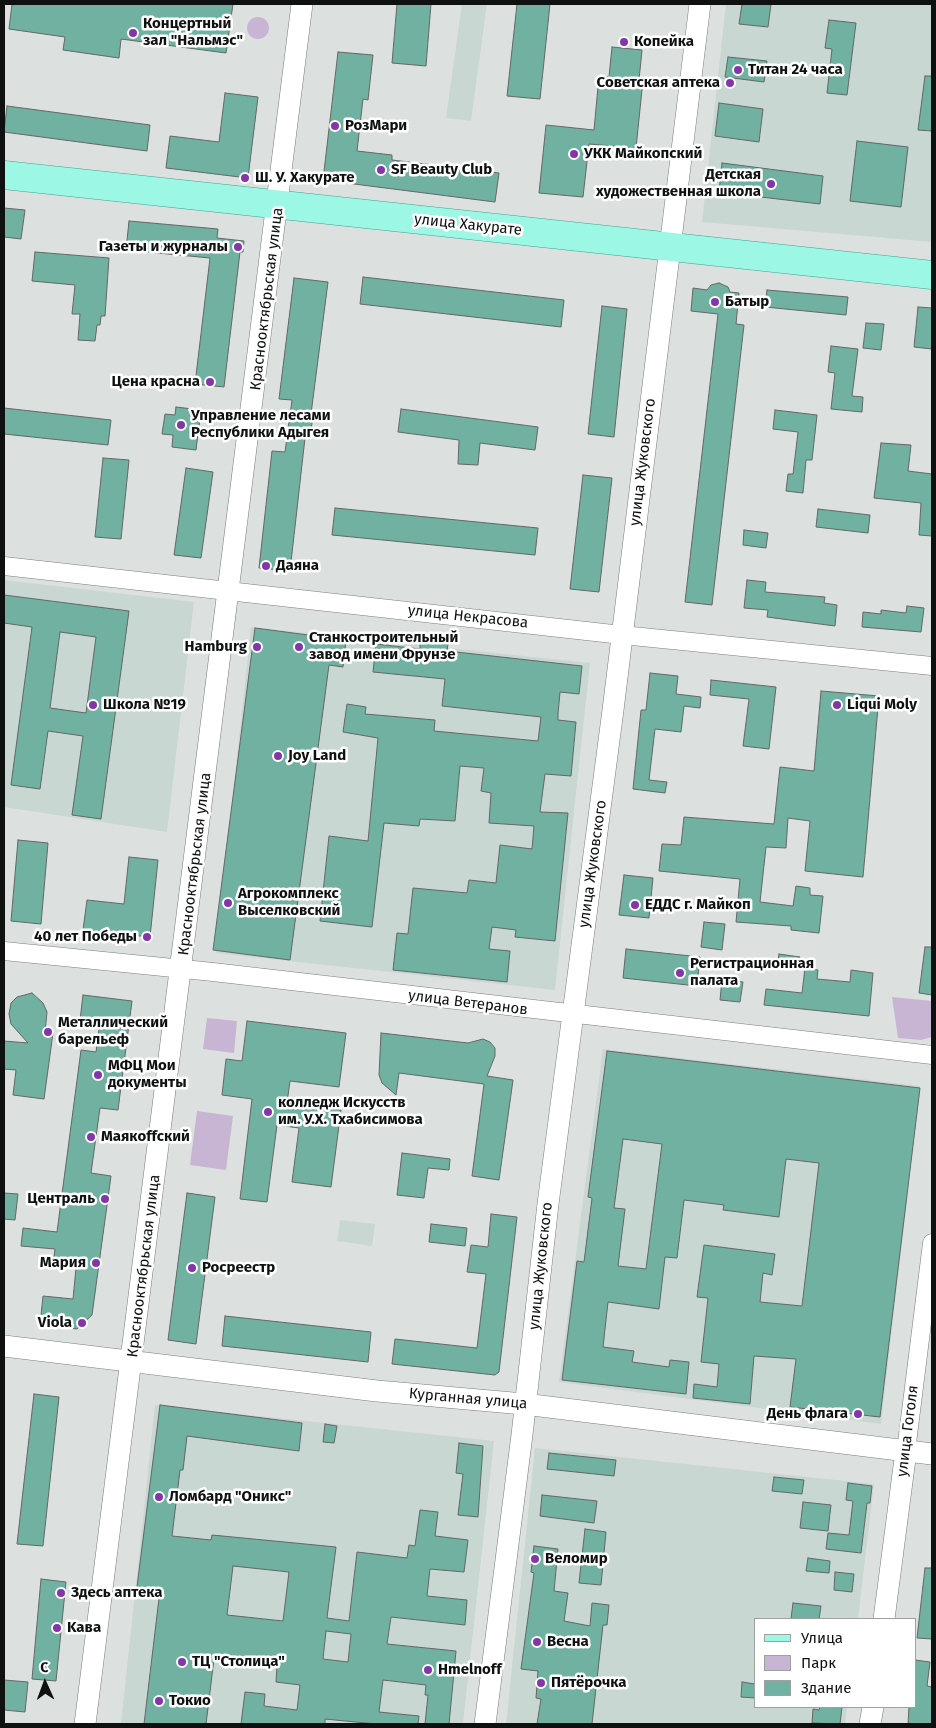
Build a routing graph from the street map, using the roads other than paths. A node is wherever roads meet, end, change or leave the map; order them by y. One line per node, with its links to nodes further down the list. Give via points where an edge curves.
1 (302, 4): 4 (street, Краснооктябрьская улица)
2 (700, 4): 5 (street, улица Жуковского)
3 (4, 175): 4 (main road, улица Хакурате)
4 (278, 205): 5 (main road, улица Хакурате); 8 (street, Краснооктябрьская улица)
5 (670, 246): 6 (main road, улица Хакурате); 9 (street, улица Жуковского)
6 (932, 275)
7 (4, 566): 8 (street, улица Некрасова)
8 (230, 591): 9 (street, улица Некрасова); 12 (street, Краснооктябрьская улица)
9 (622, 635): 10 (street, улица Некрасова); 13 (street, улица Жуковского)
10 (932, 666)
11 (4, 951): 12 (street, улица Ветеранов)
12 (182, 969): 13 (street, улица Ветеранов); 17 (street, Краснооктябрьская улица)
13 (573, 1016): 14 (street, улица Ветеранов); 18 (street, улица Жуковского)
14 (932, 1055)
15 (932, 1243): 19 (street, улица Гоголя)
16 (4, 1346): 17 (street, Курганная улица)
17 (132, 1360): 18 (street, Курганная улица, via 377,1391); 23 (street, Краснооктябрьская улица)
18 (524, 1404): 19 (street, Курганная улица); 24 (street, улица Жуковского)
19 (906, 1451): 20 (street, Курганная улица); 21 (street, улица Гоголя)
20 (932, 1454)
21 (884, 1618)
22 (872, 1708): 25 (street)
23 (85, 1724)
24 (485, 1724)
25 (870, 1724)

